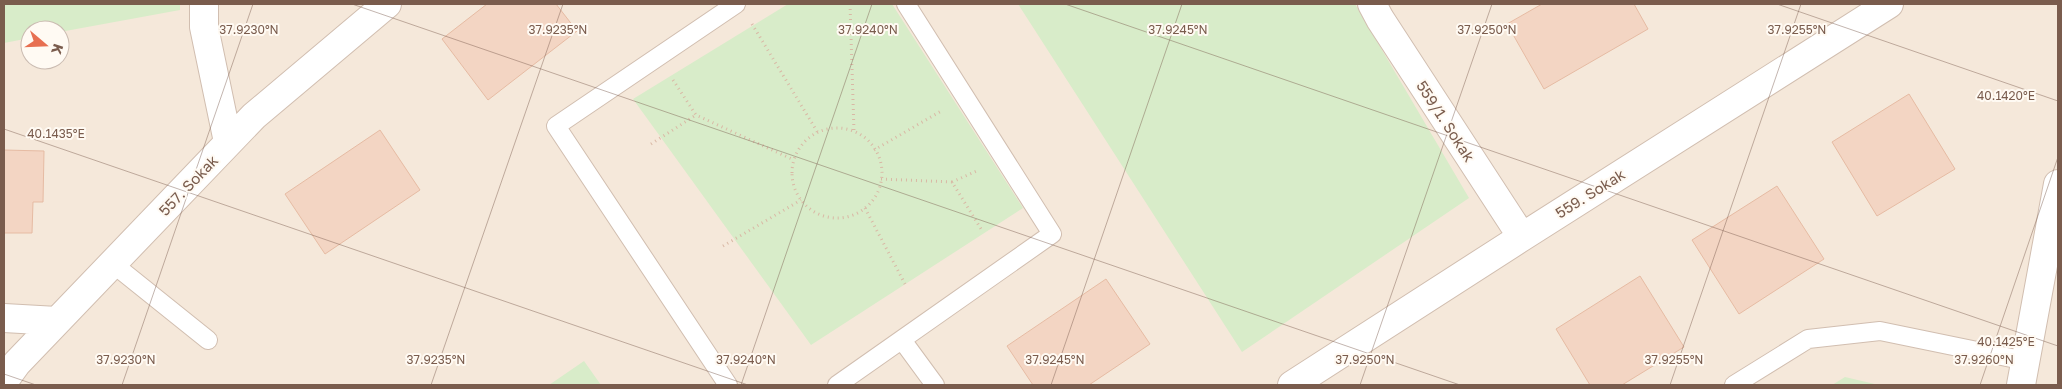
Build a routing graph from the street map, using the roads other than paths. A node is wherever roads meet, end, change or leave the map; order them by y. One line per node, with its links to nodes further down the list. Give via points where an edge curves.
1 (204, 4): 7 (street, via 204,27)
2 (387, 4): 7 (street, 557. Sokak, via 254,116)
3 (736, 4): 17 (lane, via 556,126)
4 (906, 4): 14 (lane, via 1052,234)
5 (1372, 4): 9 (street, 559/1. Sokak)
6 (1889, 4): 9 (street, 559. Sokak)
7 (228, 142): 10 (street, 557. Sokak)
8 (2058, 184): 15 (street)
9 (1522, 237): 20 (street, 559. Sokak)
10 (112, 263): 12 (street, 557. Sokak); 13 (lane)
11 (4, 318): 12 (street)
12 (56, 321): 16 (street, 557. Sokak)
13 (208, 340)
14 (902, 340): 18 (lane); 19 (lane)
15 (2024, 373): 21 (lane, via 1880,331 1808,339)
16 (4, 381)
17 (728, 385)
18 (837, 385)
19 (935, 385)
20 (1292, 385)
21 (1734, 385)

